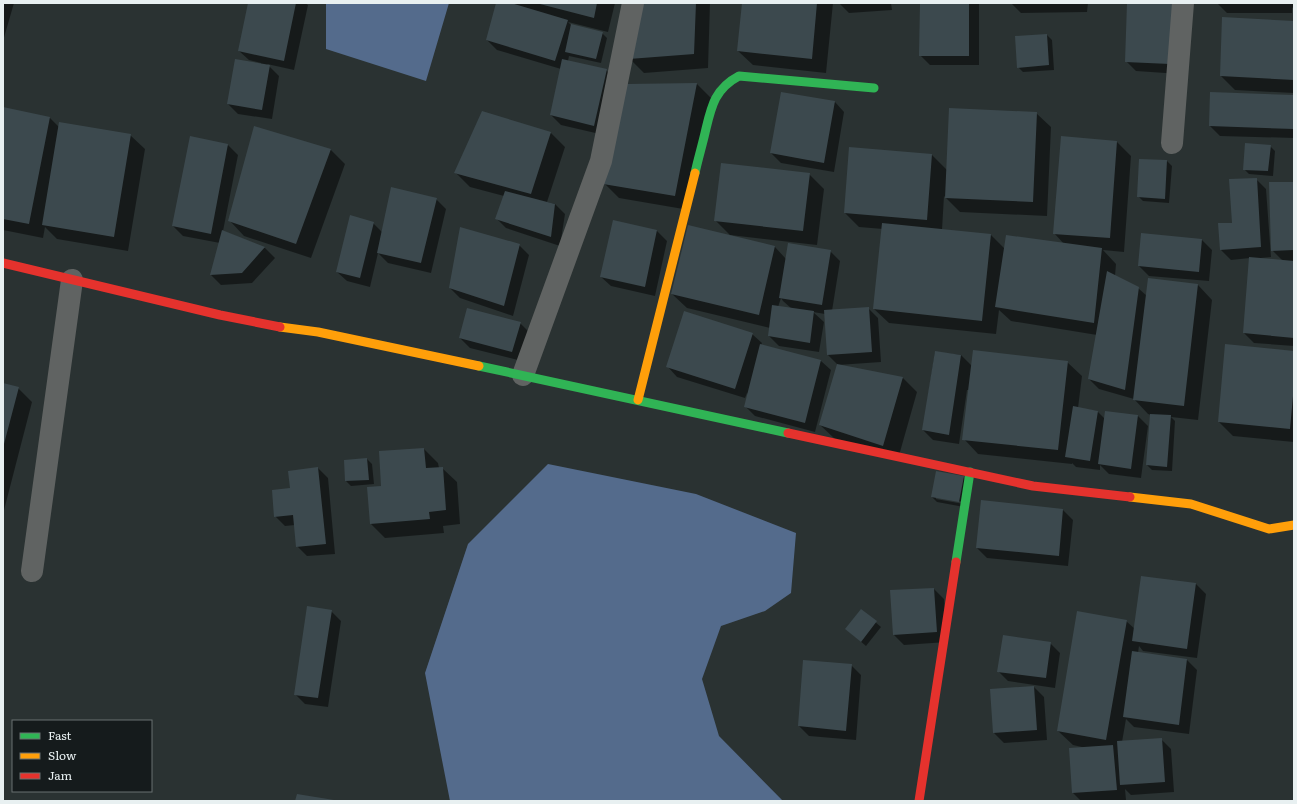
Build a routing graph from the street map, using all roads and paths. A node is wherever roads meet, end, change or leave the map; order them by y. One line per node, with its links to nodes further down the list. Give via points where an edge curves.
1 (633, 3): 7 (street, via 601,161)
2 (1183, 3): 4 (street)
3 (874, 88): 8 (street, via 739,76 727,82 720,91 712,105)
4 (1172, 143)
5 (3, 263): 6 (street)
6 (72, 280): 7 (street, via 262,324 318,332); 11 (street)
7 (523, 375): 8 (street)
8 (638, 400): 9 (street)
9 (970, 472): 10 (street, via 1033,486 1191,504 1269,529); 12 (street)
10 (1294, 525)
11 (32, 571)
12 (919, 801)

